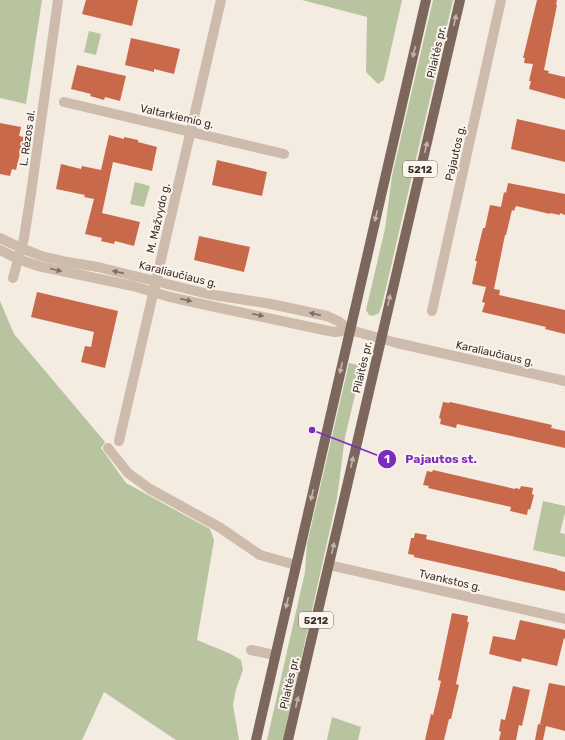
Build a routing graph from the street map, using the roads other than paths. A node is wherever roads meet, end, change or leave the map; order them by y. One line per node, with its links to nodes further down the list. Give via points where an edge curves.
1 (58, 0): 10 (street, L. Rėzos al.)
2 (220, 0): 7 (street, M. Mažvydo g.)
3 (426, 0): 16 (main road, Pilaitės pr. / 5212, one-way to 16)
4 (460, 0): 17 (main road, Pilaitės pr. / 5212, one-way to 4)
5 (501, 0): 15 (street, Pajautos g.)
6 (64, 102): 7 (street, Valtarkiemio g.)
7 (190, 131): 8 (street, Valtarkiemio g.); 14 (street, M. Mažvydo g.)
8 (284, 154)
9 (0, 238): 10 (street, Karaliaučiaus g.)
10 (21, 248): 12 (street, L. Rėzos al.); 14 (street, Karaliaučiaus g., one-way to 10, via 113,270 54,259)
11 (0, 250): 12 (street, Karaliaučiaus g.)
12 (18, 258): 13 (street, L. Rėzos al.); 14 (street, Karaliaučiaus g., one-way to 14, via 38,266)
13 (13, 278)
14 (154, 287): 16 (street, Karaliaučiaus g., one-way to 16, via 324,330); 16 (street, Karaliaučiaus g., one-way to 14, via 327,316 271,304); 19 (street, M. Mažvydo g.)
15 (432, 311)
16 (350, 330): 17 (street, Karaliaučiaus g.); 21 (main road, Pilaitės pr. / 5212, one-way to 21)
17 (381, 338): 18 (street, Karaliaučiaus g.); 22 (main road, Pilaitės pr. / 5212, one-way to 17)
18 (565, 381)
19 (119, 441)
20 (108, 448): 21 (street, via 128,473 150,489 220,527 260,555)
21 (296, 565): 25 (main road, Pilaitės pr. / 5212, one-way to 25)
22 (329, 565): 23 (street, Tvankstos g.); 27 (main road, Pilaitės pr. / 5212, one-way to 22)
23 (565, 619)
24 (251, 650): 25 (street)
25 (275, 655): 26 (main road, Pilaitės pr. / 5212)
26 (256, 739)
27 (288, 740)

